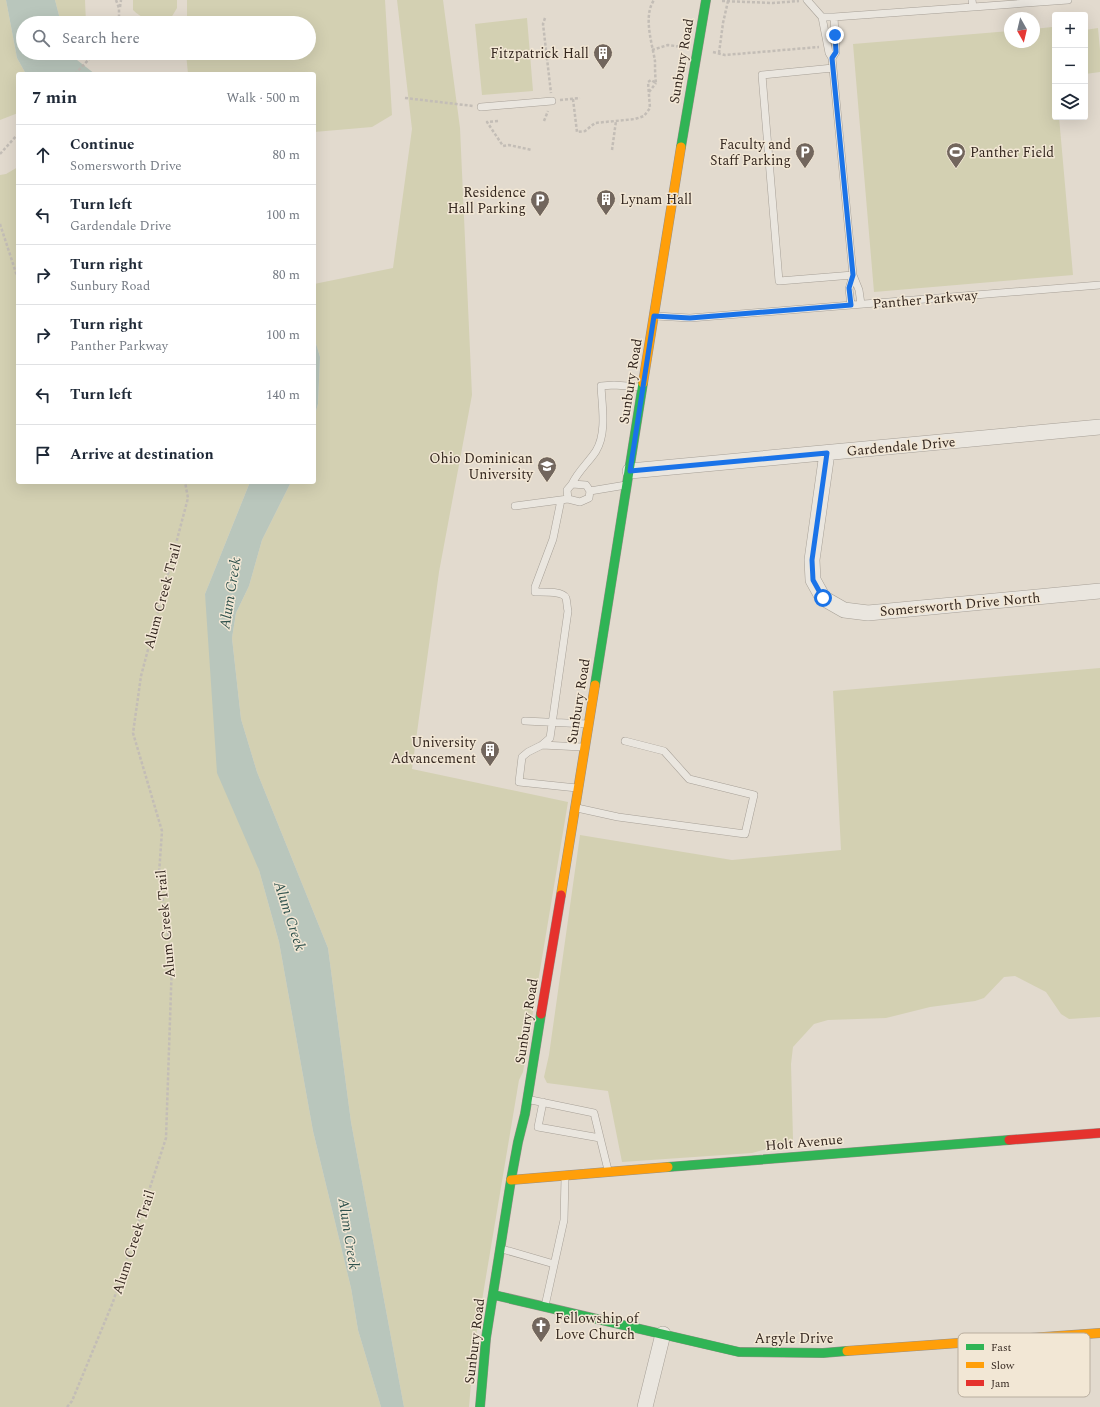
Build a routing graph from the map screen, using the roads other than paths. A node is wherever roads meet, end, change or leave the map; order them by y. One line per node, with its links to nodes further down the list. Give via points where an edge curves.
1 (706, 0): 15 (main road, Sunbury Road)
2 (805, 0): 5 (lane)
3 (1068, 0): 4 (lane)
4 (972, 4): 6 (lane)
5 (822, 17): 6 (lane); 7 (lane)
6 (834, 17): 7 (lane, via 836,52)
7 (832, 58): 8 (lane)
8 (833, 68): 11 (lane); 11 (lane, via 762,74 779,281)
9 (552, 101): 10 (lane)
10 (482, 107)
11 (853, 275): 13 (lane); 14 (lane, via 849,288)
12 (1100, 284): 13 (lane, Panther Parkway)
13 (861, 304): 14 (lane, Panther Parkway)
14 (851, 305): 15 (lane, Panther Parkway, via 690,318)
15 (654, 316): 16 (main road, Sunbury Road)
16 (644, 387): 19 (main road, Sunbury Road); 20 (lane, via 614,384 601,386 600,443)
17 (1100, 427): 18 (street, Gardendale Drive)
18 (827, 453): 19 (street, Gardendale Drive); 24 (street, Somersworth Drive North, via 812,560 813,580 823,598 844,610 868,612)
19 (629, 478): 21 (lane); 27 (main road, Sunbury Road)
20 (572, 484): 21 (lane, via 586,485); 22 (lane)
21 (590, 491): 22 (lane, via 589,498 580,502)
22 (564, 499): 23 (lane); 26 (lane, via 553,539 535,587 535,592 564,595 568,611)
23 (515, 506)
24 (1100, 591)
25 (525, 721): 26 (lane)
26 (552, 721): 27 (lane); 29 (lane, via 550,738)
27 (589, 724): 30 (main road, Sunbury Road)
28 (625, 741): 32 (lane, via 664,752 689,779 754,795 745,834 618,817)
29 (542, 745): 30 (lane); 31 (lane, via 522,757 519,782)
30 (585, 747): 31 (main road, Sunbury Road)
31 (578, 789): 32 (main road, Sunbury Road)
32 (575, 808): 33 (main road, Sunbury Road)
33 (527, 1099): 34 (lane); 39 (main road, Sunbury Road)
34 (543, 1102): 36 (lane, via 594,1113); 36 (lane, via 538,1127)
35 (1100, 1133): 37 (main road, Holt Avenue)
36 (600, 1138): 37 (lane)
37 (609, 1172): 38 (main road, Holt Avenue)
38 (565, 1176): 39 (main road, Holt Avenue); 41 (lane, via 564,1220)
39 (511, 1180): 40 (main road, Sunbury Road)
40 (501, 1249): 41 (lane); 42 (main road, Sunbury Road)
41 (554, 1264): 43 (lane)
42 (494, 1295): 43 (main road, Argyle Drive); 48 (main road, Sunbury Road, via 486,1338)
43 (545, 1306): 45 (main road, Argyle Drive)
44 (1100, 1333): 46 (main road, Argyle Drive)
45 (663, 1334): 47 (main road, Argyle Drive, via 739,1352 823,1353); 49 (street)
46 (1090, 1334)
47 (958, 1343)
48 (480, 1407)
49 (645, 1407)

